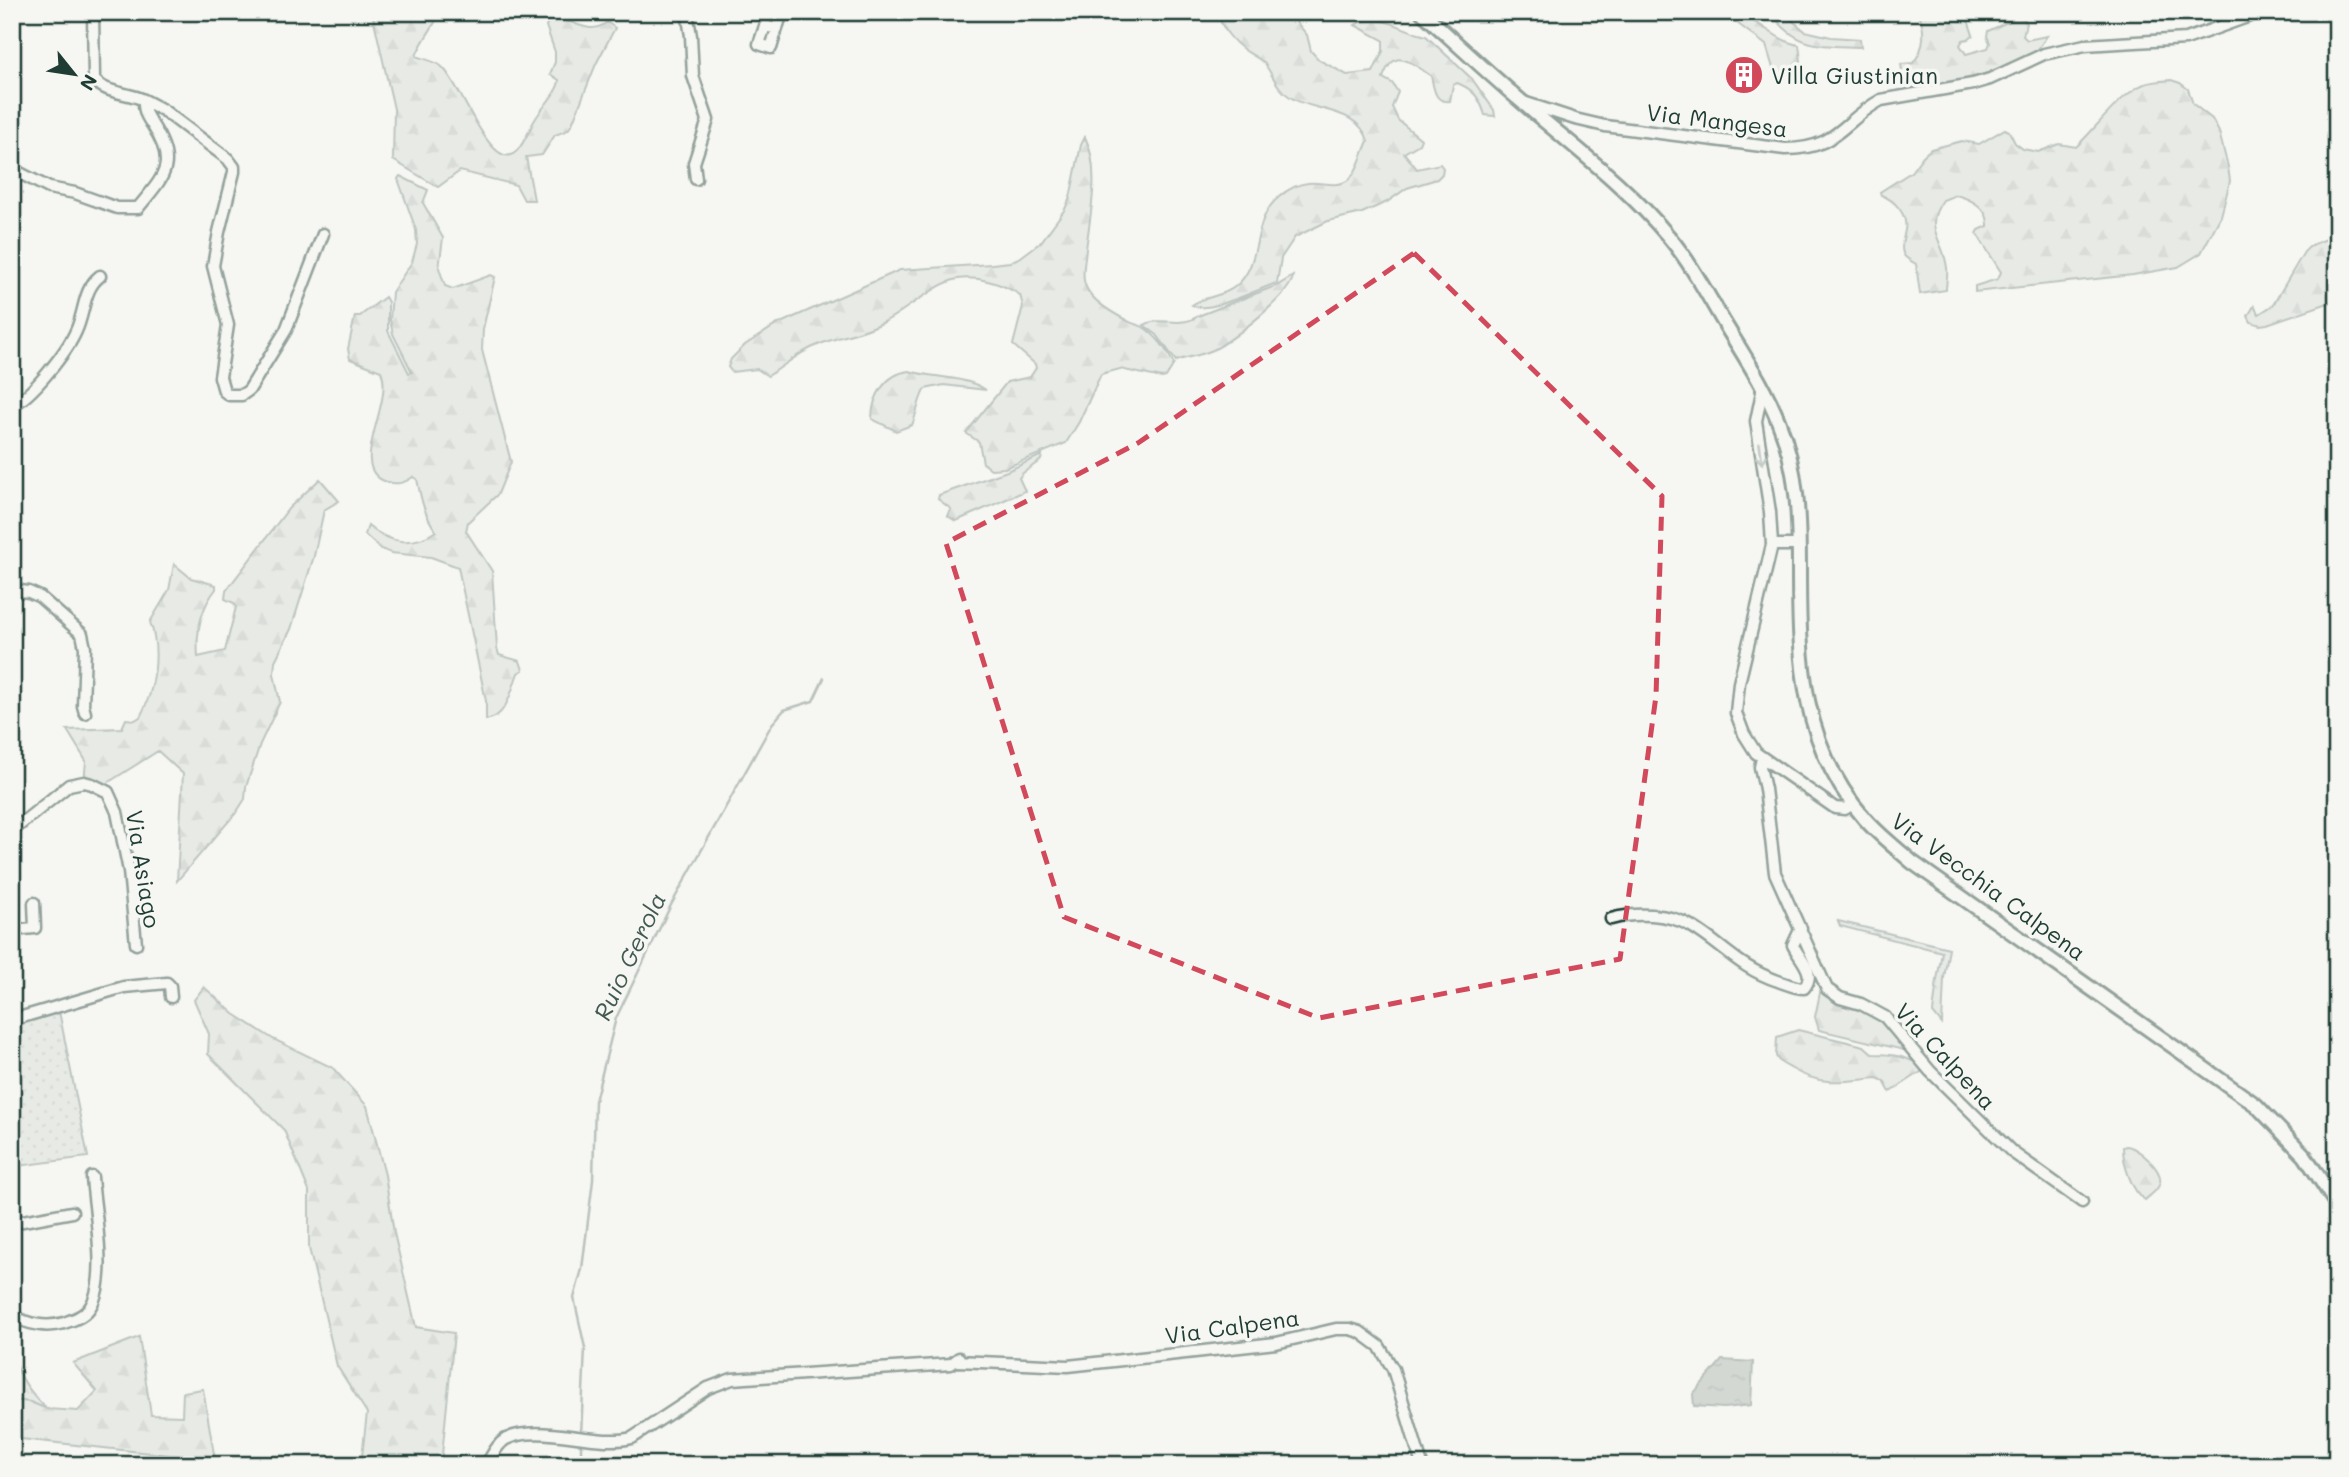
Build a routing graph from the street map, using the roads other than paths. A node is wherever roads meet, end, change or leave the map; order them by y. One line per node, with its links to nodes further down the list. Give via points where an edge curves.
1 (93, 12): 7 (street, via 94,79 105,89)
2 (687, 12): 10 (street, via 693,76 708,120 694,163)
3 (782, 12): 6 (street)
4 (1422, 12): 8 (main road, Via Vecchia Calpena)
5 (2261, 12): 8 (street, Via Mangesa, via 2186,39 2085,45 2044,54 1973,84 1881,100 1829,140 1806,149 1605,126)
6 (777, 29)
7 (144, 100): 9 (street, via 146,115 163,141 167,160 164,175 138,208 117,208 49,188); 11 (street, via 234,167 214,266 229,325 220,377 229,395 249,390 277,347)
8 (1522, 102): 13 (main road, Via Vecchia Calpena, via 1601,167 1669,237)
9 (12, 169)
10 (696, 179)
11 (323, 234)
12 (100, 276): 14 (street, via 86,296 76,332 61,355 23,399)
13 (1762, 387): 15 (street, Via Calpena, one-way to 15, via 1756,421); 16 (main road, Via Vecchia Calpena, via 1790,457)
14 (12, 405)
15 (1772, 545): 16 (street); 19 (street, Via Calpena, via 1735,703 1744,734)
16 (1799, 545): 20 (main road, Via Vecchia Calpena, via 1799,643 1806,695 1826,755)
17 (12, 590): 18 (street, via 40,597 82,634)
18 (85, 713)
19 (1762, 758): 20 (street, Via Calpena, via 1835,808); 25 (street, Via Calpena, via 1775,873)
20 (1853, 804): 31 (main road, Via Vecchia Calpena, via 1912,862 2256,1105 2305,1156)
21 (12, 831): 26 (street, Via Asiago, via 69,785 92,783 108,792 117,811)
22 (34, 902): 24 (street, via 35,928)
23 (1611, 919): 25 (street, Via Calpena, via 1640,915 1689,924 1760,974 1804,988 1810,975 1793,945)
24 (12, 930)
25 (1797, 930): 30 (street, Via Calpena, via 1830,992 1885,1017 1930,1071 2012,1152)
26 (136, 944)
27 (171, 997): 28 (street, via 167,983 124,987)
28 (12, 1020)
29 (92, 1177): 34 (street, via 100,1252 93,1301 81,1316 59,1324 40,1325)
30 (2082, 1202)
31 (2337, 1205)
32 (72, 1212): 33 (street)
33 (12, 1223)
34 (12, 1315)
35 (486, 1465): 36 (street, Via Calpena, via 508,1438 632,1438 708,1388 733,1379 951,1364 959,1358 1068,1366 1276,1343 1350,1329 1369,1337 1387,1357)
36 (1422, 1465)

